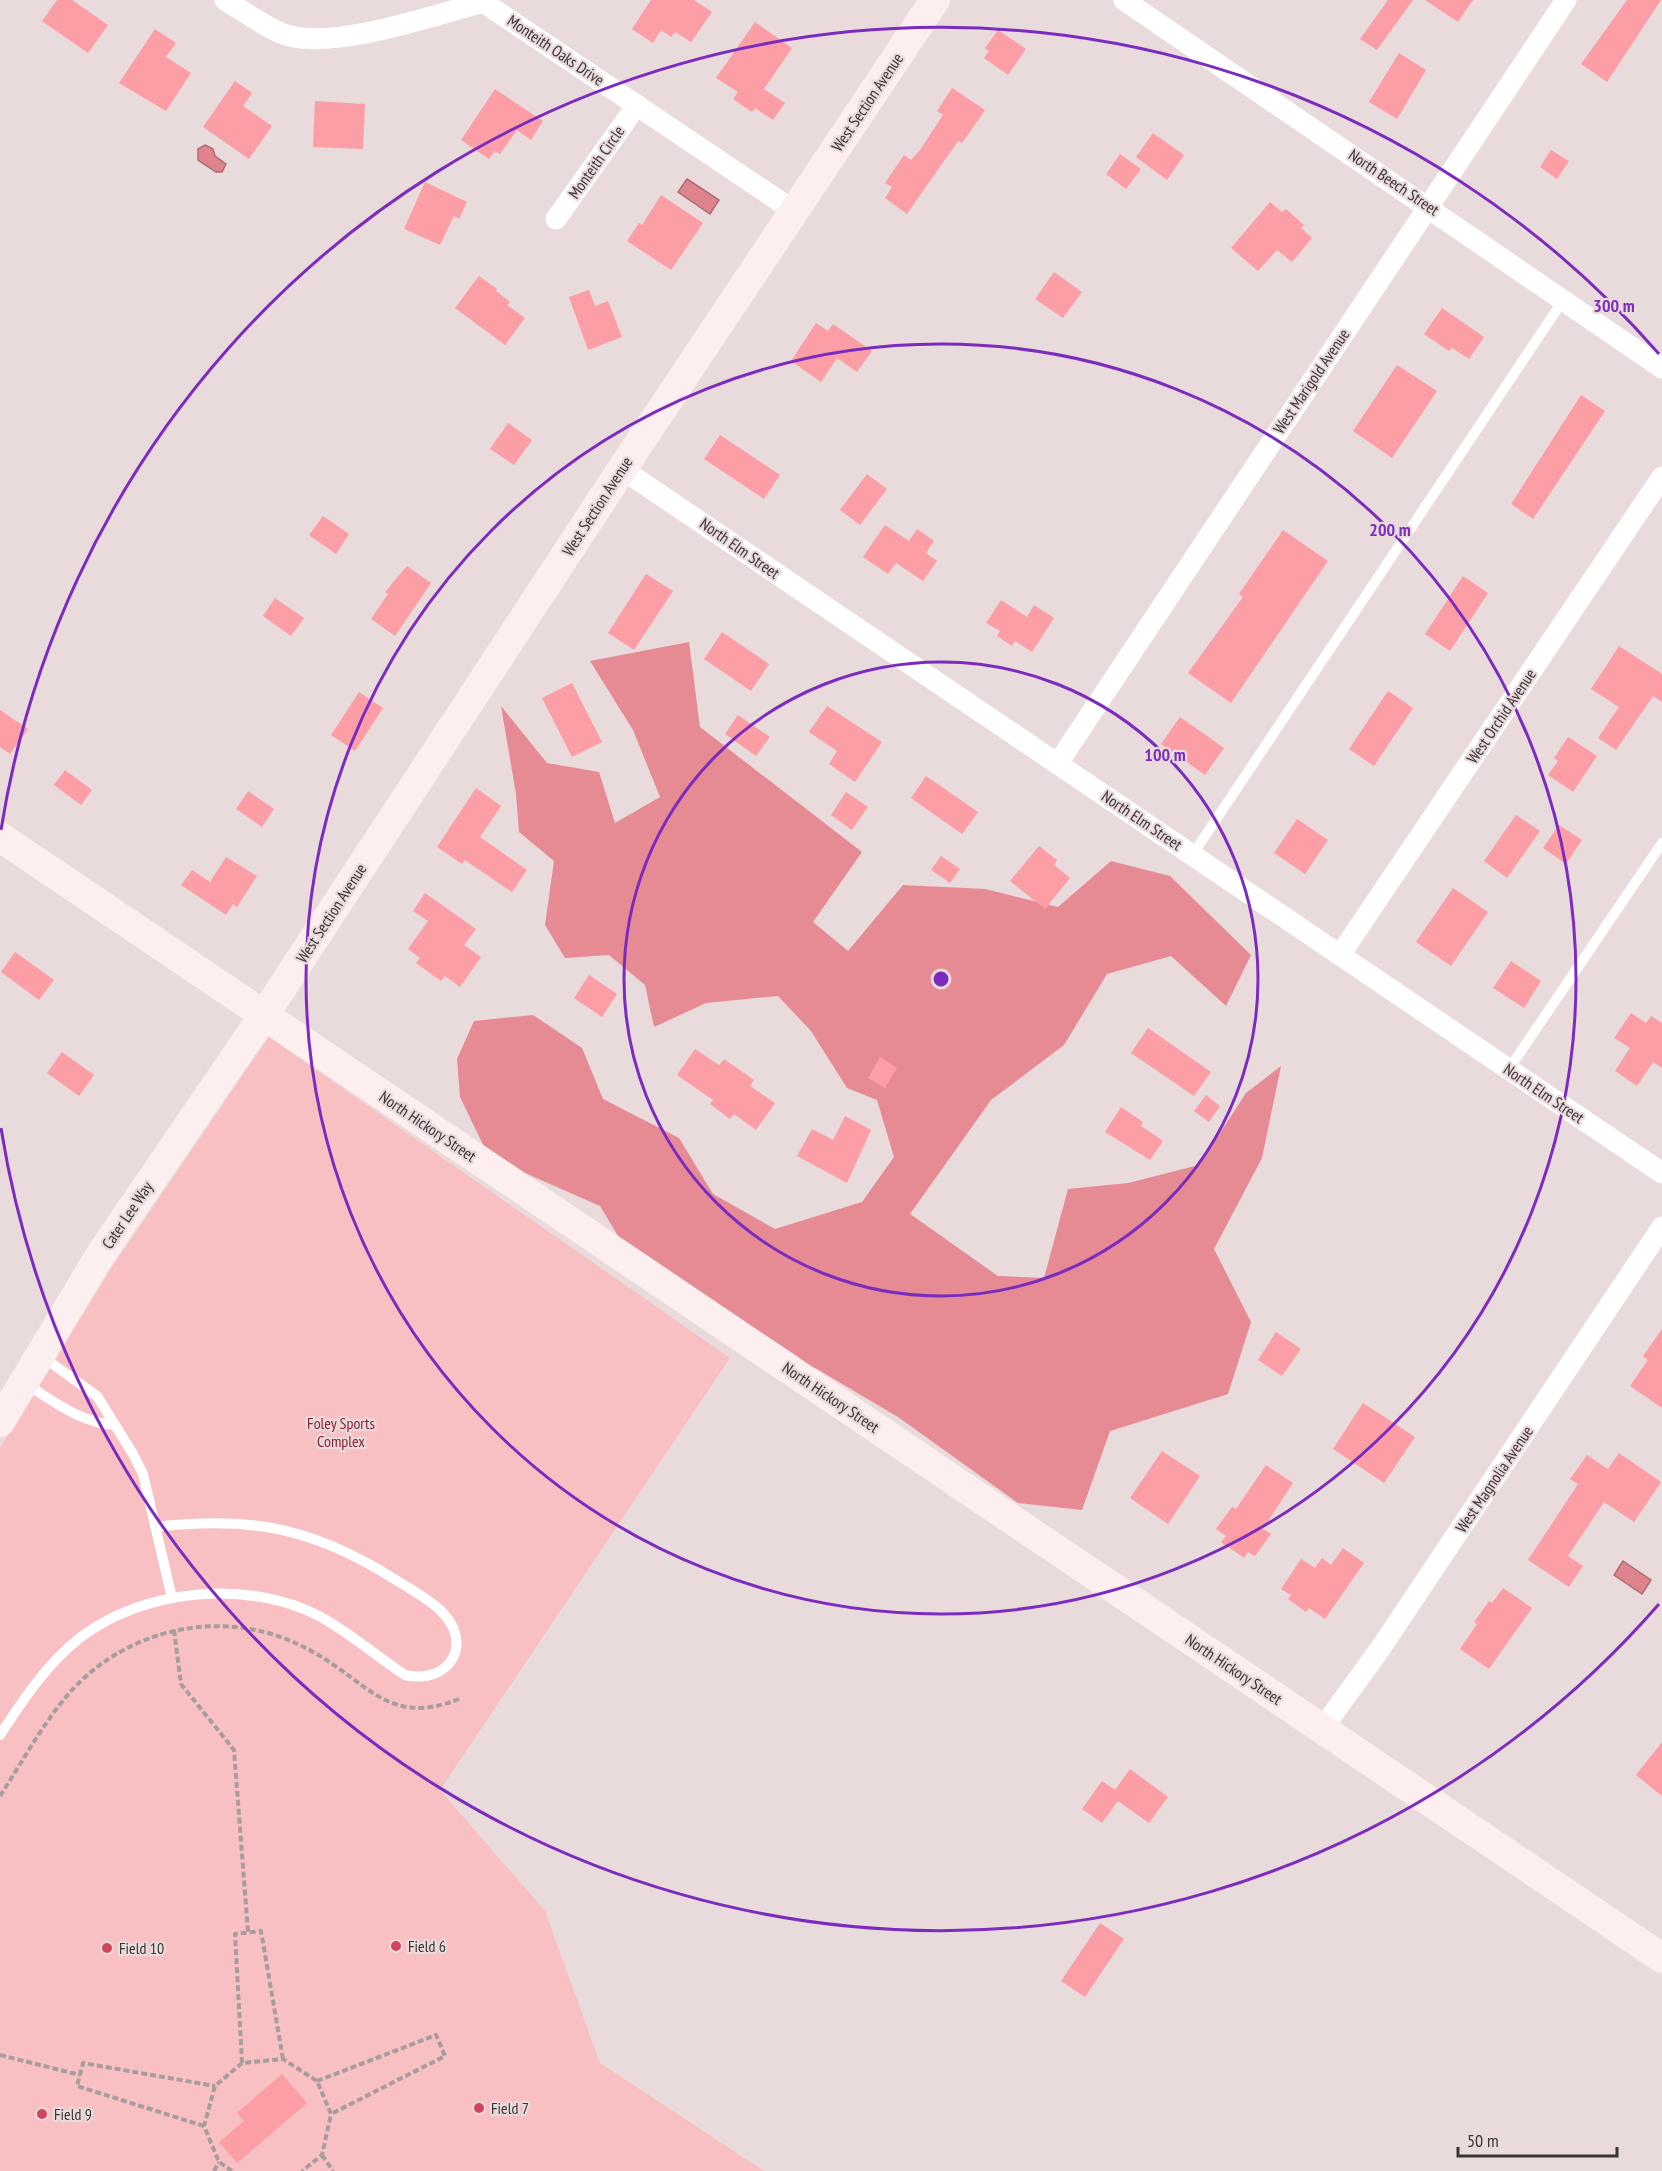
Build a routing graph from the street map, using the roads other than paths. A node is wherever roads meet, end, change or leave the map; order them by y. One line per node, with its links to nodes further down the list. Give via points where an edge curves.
1 (225, 0): 4 (street, Monteith Oaks Drive, via 282,34 308,39 403,24)
2 (935, 0): 8 (street, West Section Avenue)
3 (1566, 0): 7 (street, West Marigold Avenue)
4 (483, 1): 6 (street, Monteith Oaks Drive)
5 (1136, 3): 7 (street, North Beech Street)
6 (637, 105): 8 (street, Monteith Oaks Drive); 9 (street, Monteith Circle)
7 (1428, 206): 10 (street, North Beech Street); 14 (street, West Marigold Avenue)
8 (794, 211): 12 (street, West Section Avenue)
9 (556, 219)
10 (1564, 299): 11 (street, North Beech Street); 17 (lane)
11 (1662, 368)
12 (622, 469): 14 (street, North Elm Street); 19 (street, West Section Avenue)
13 (1662, 477): 18 (street, West Orchid Avenue)
14 (1058, 763): 17 (street, North Elm Street)
15 (0, 837): 19 (street, North Hickory Street)
16 (1662, 843): 20 (lane)
17 (1193, 854): 18 (street, North Elm Street)
18 (1340, 955): 20 (street, North Elm Street)
19 (264, 1015): 23 (street, Cater Lee Way, via 101,1254); 29 (street, North Hickory Street)
20 (1509, 1069): 21 (street, North Elm Street)
21 (1662, 1173)
22 (1662, 1227): 29 (street, West Magnolia Avenue, via 1380,1649)
23 (40, 1355): 24 (street, Cater Lee Way); 26 (lane, via 91,1391)
24 (24, 1382): 25 (street, Cater Lee Way); 26 (lane, via 82,1419)
25 (0, 1422)
26 (115, 1425): 27 (lane, via 143,1474)
27 (155, 1527): 28 (lane); 28 (lane, via 204,1521 242,1523 308,1536 341,1549 440,1610 454,1628 457,1647 450,1665 421,1678 405,1675 318,1616 291,1605 262,1597)
28 (172, 1598): 30 (lane, via 110,1619 81,1637 53,1661)
29 (1322, 1729): 31 (street, North Hickory Street)
30 (0, 1735)
31 (1662, 1958)

